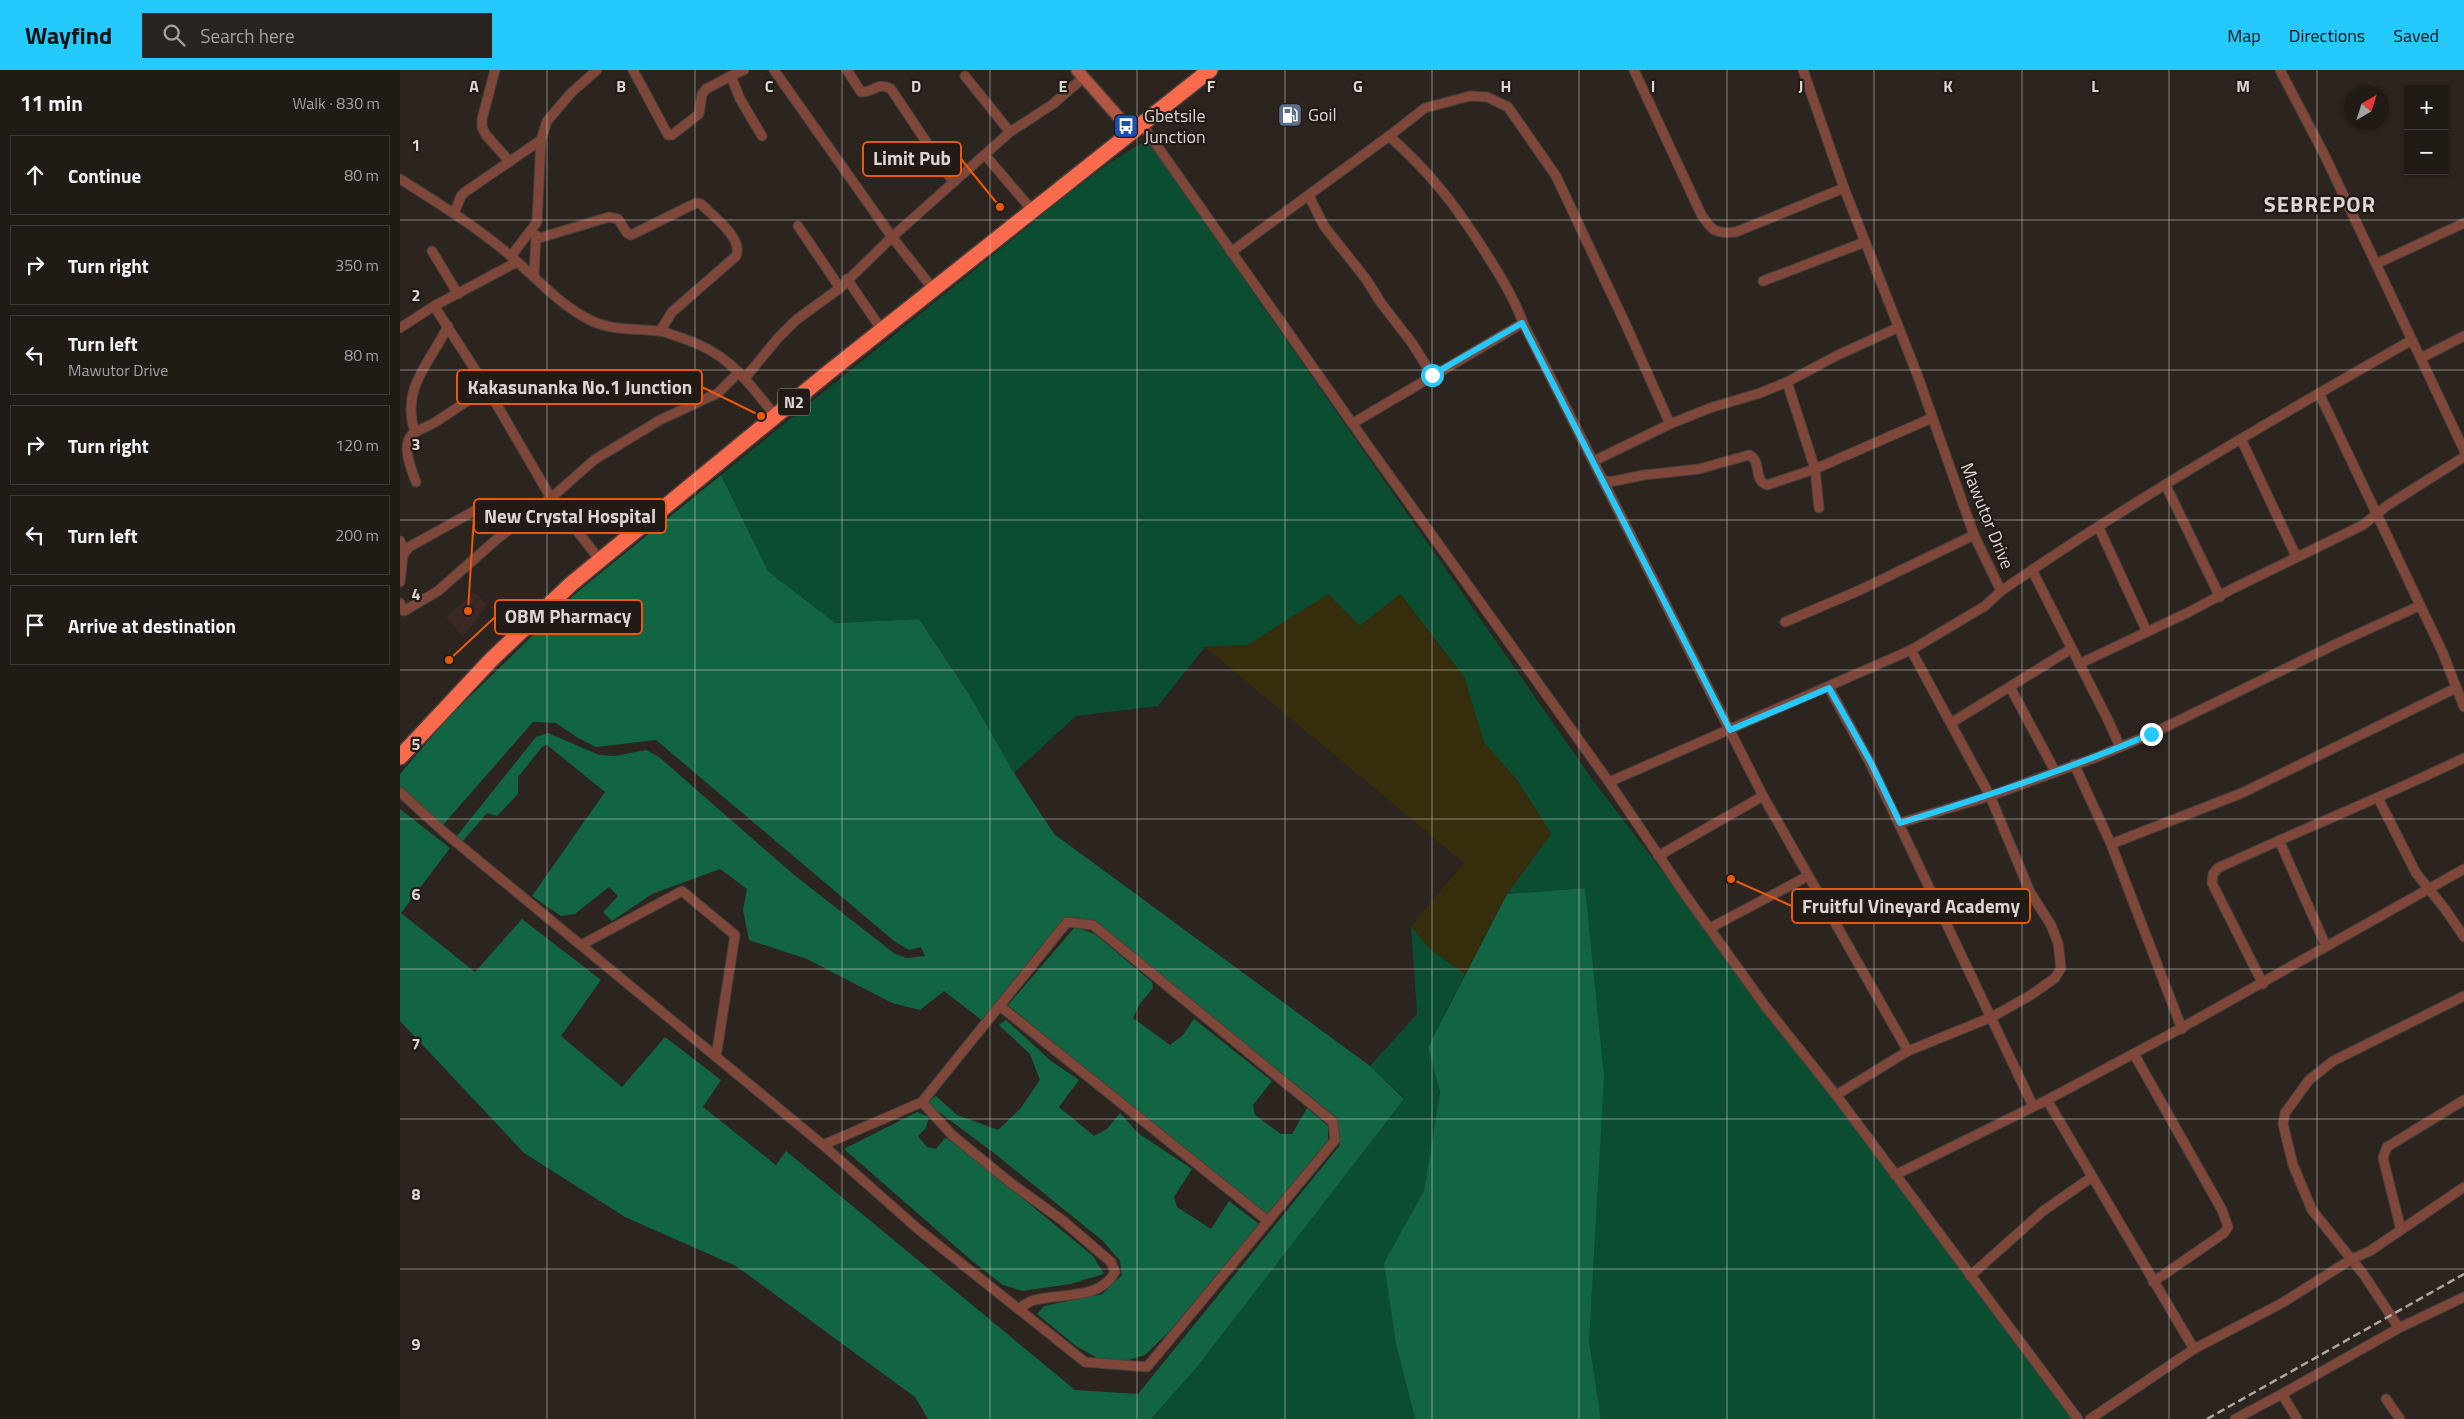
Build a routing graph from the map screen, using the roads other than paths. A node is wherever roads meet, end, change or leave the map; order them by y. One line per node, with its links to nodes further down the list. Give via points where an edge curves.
1 (495, 70): 20 (street, via 482,127)
2 (598, 70): 18 (street, via 555,110 547,121)
3 (634, 70): 12 (street, via 668,135 699,114 702,94 706,89)
4 (744, 70): 12 (street)
5 (774, 70): 30 (street)
6 (847, 70): 22 (street, via 861,92 867,93 877,86 891,90)
7 (1210, 70): 14 (highway, N2)
8 (1634, 70): 23 (street, via 1701,214 1714,231 1736,232)
9 (1803, 70): 23 (street, Mawutor Drive)
10 (2280, 70): 36 (street)
11 (1081, 73): 14 (street); 15 (street, via 1053,104)
12 (732, 76): 16 (street, via 740,98)
13 (965, 76): 15 (street)
14 (1136, 127): 25 (highway, N2); 34 (street)
15 (1010, 132): 19 (street)
16 (762, 136)
17 (1389, 136): 24 (street); 44 (street, via 1421,165 1465,219 1502,280); 61 (street, via 1425,108 1470,96 1487,98 1508,107 1556,176)
18 (541, 140): 20 (street); 27 (street)
19 (985, 155): 22 (street); 25 (street)
20 (510, 162): 26 (street, via 465,192)
21 (400, 179): 26 (street)
22 (953, 182): 30 (street)
23 (1844, 188): 32 (street, Mawutor Drive)
24 (1309, 196): 34 (street); 54 (street, via 1324,226 1366,279)
25 (1032, 210): 41 (highway, N2)
26 (454, 213): 35 (street)
27 (537, 222): 31 (street); 35 (street)
28 (2464, 223): 36 (street)
29 (798, 226): 40 (street)
30 (892, 236): 38 (street); 41 (street)
31 (536, 239): 37 (street); 49 (street, via 609,217 618,219 631,235 696,203 702,204 737,241 739,250 672,312)
32 (1865, 242): 39 (street); 47 (street, Mawutor Drive)
33 (432, 250): 42 (street)
34 (1231, 252): 60 (street)
35 (514, 259): 37 (street); 42 (street)
36 (2376, 264): 51 (street)
37 (534, 277): 49 (street, via 567,307 601,325 615,329)
38 (847, 280): 40 (street); 48 (street)
39 (1763, 281)
40 (840, 288): 53 (street, via 796,320)
41 (934, 290): 48 (highway, N2)
42 (458, 294): 43 (street)
43 (434, 306): 45 (street); 46 (street)
44 (1522, 323): 54 (street); 66 (street)
45 (448, 326): 56 (street); 62 (street, via 411,389 409,417)
46 (400, 328)
47 (1897, 328): 55 (street); 59 (street, Mawutor Drive)
48 (882, 330): 58 (highway, N2)
49 (660, 331): 53 (street, via 703,344)
50 (2464, 336): 52 (street)
51 (2412, 340): 52 (street); 57 (street)
52 (2421, 358): 64 (street)
53 (742, 375): 58 (street); 71 (street, via 718,393 660,420 594,460)
54 (1432, 375): 60 (street)
55 (1787, 382): 61 (street); 67 (street)
56 (487, 388): 62 (street); 71 (street)
57 (2318, 393): 63 (street); 74 (street)
58 (776, 417): 80 (highway, N2)
59 (1932, 418): 67 (street); 76 (street, Mawutor Drive)
60 (1353, 423): 103 (street)
61 (1670, 424): 66 (street)
62 (415, 432): 69 (street, via 408,436 405,445)
63 (2241, 439): 70 (street); 79 (street)
64 (2464, 450)
65 (2464, 457): 74 (street)
66 (1594, 461): 68 (street)
67 (1815, 469): 68 (street, via 1767,485 1763,484 1756,461 1749,455 1699,469 1609,482); 72 (street)
68 (1604, 480): 97 (street)
69 (416, 482)
70 (2166, 486): 75 (street); 84 (street)
71 (551, 498): 80 (street); 86 (street, via 496,538 438,591)
72 (1819, 508)
73 (476, 510): 78 (street)
74 (2376, 514): 79 (street, via 2363,525); 85 (street)
75 (2099, 528): 81 (street, via 2073,541); 88 (street)
76 (1974, 535): 83 (street, Mawutor Drive); 87 (street)
77 (400, 541): 78 (street)
78 (405, 551): 82 (street)
79 (2296, 556): 84 (street)
80 (600, 560): 99 (highway, N2, via 492,660)
81 (2032, 570): 83 (street); 89 (street)
82 (400, 582)
83 (2001, 591): 90 (street, Mawutor Drive, via 1985,606)
84 (2220, 597): 88 (street)
85 (2420, 606): 94 (street); 98 (street)
86 (401, 610)
87 (1785, 622)
88 (2147, 632): 91 (street)
89 (2072, 649): 91 (street); 92 (street)
90 (1911, 650): 93 (street, Mawutor Drive); 96 (street)
91 (2079, 664): 98 (street)
92 (2010, 687): 96 (street); 102 (street)
93 (1829, 688): 97 (street, Mawutor Drive); 108 (street)
94 (2456, 688): 95 (street); 110 (street, via 2242,794)
95 (2464, 707)
96 (1951, 723): 106 (street)
97 (1730, 730): 103 (street, Mawutor Drive); 105 (street)
98 (2120, 747): 101 (street)
99 (400, 757)
100 (2464, 758): 107 (street)
101 (2074, 764): 102 (street); 110 (street)
102 (2055, 771): 106 (street)
103 (1609, 782): 111 (street)
104 (400, 792): 117 (street)
105 (1763, 796): 111 (street); 113 (street)
106 (1990, 796): 108 (street); 122 (street, via 2030,892 2051,925 2058,943 2061,968 2055,978)
107 (2378, 798): 109 (street); 114 (street, via 2416,874)
108 (1900, 823): 122 (street)
109 (2279, 840): 118 (street); 119 (street, via 2218,868 2213,874 2215,890)
110 (2111, 844): 123 (street)
111 (1658, 856): 115 (street)
112 (2464, 869): 114 (street)
113 (1808, 876): 115 (street); 124 (street)
114 (2428, 890): 116 (street); 118 (street)
115 (1710, 928): 127 (street, via 1765,1006)
116 (2464, 937)
117 (581, 945): 126 (street); 126 (street, via 682,891 735,935)
118 (2326, 946): 119 (street)
119 (2263, 984): 123 (street)
120 (2464, 996): 138 (street, via 2333,1061 2309,1080 2285,1113 2283,1124 2293,1165 2312,1210)
121 (1000, 1006): 130 (street); 136 (street); 136 (street, via 1067,922 1093,925 1333,1122 1335,1140)
122 (1992, 1017): 124 (street); 131 (street)
123 (2182, 1028): 125 (street)
124 (1908, 1051): 127 (street)
125 (2134, 1054): 128 (street); 140 (street, via 2222,1210 2228,1227)
126 (716, 1057): 132 (street)
127 (1836, 1095): 133 (street)
128 (2047, 1100): 131 (street); 134 (street)
129 (2464, 1100): 137 (street, via 2387,1147 2384,1153)
130 (922, 1102): 132 (street); 142 (street, via 952,1135 1111,1262 1115,1272 1100,1289 1034,1300)
131 (2033, 1106): 133 (street)
132 (823, 1145): 142 (street, via 918,1229)
133 (1895, 1175): 139 (street)
134 (2092, 1177): 139 (street, via 2043,1211); 140 (street)
135 (2464, 1187): 137 (street)
136 (1268, 1221): 142 (street, via 1146,1367 1085,1362)
137 (2401, 1230): 138 (street)
138 (2352, 1259): 143 (street); 144 (street, via 2282,1302)
139 (1970, 1276): 147 (street)
140 (2153, 1282): 144 (street)
141 (2464, 1297): 143 (street)
142 (1018, 1309)
143 (2399, 1328): 145 (street)
144 (2194, 1349): 148 (street)
145 (2282, 1394): 149 (street); 150 (street)
146 (2386, 1399): 151 (street)
147 (2078, 1419)
148 (2090, 1419)
149 (2235, 1419)
150 (2297, 1419)
151 (2400, 1419)

